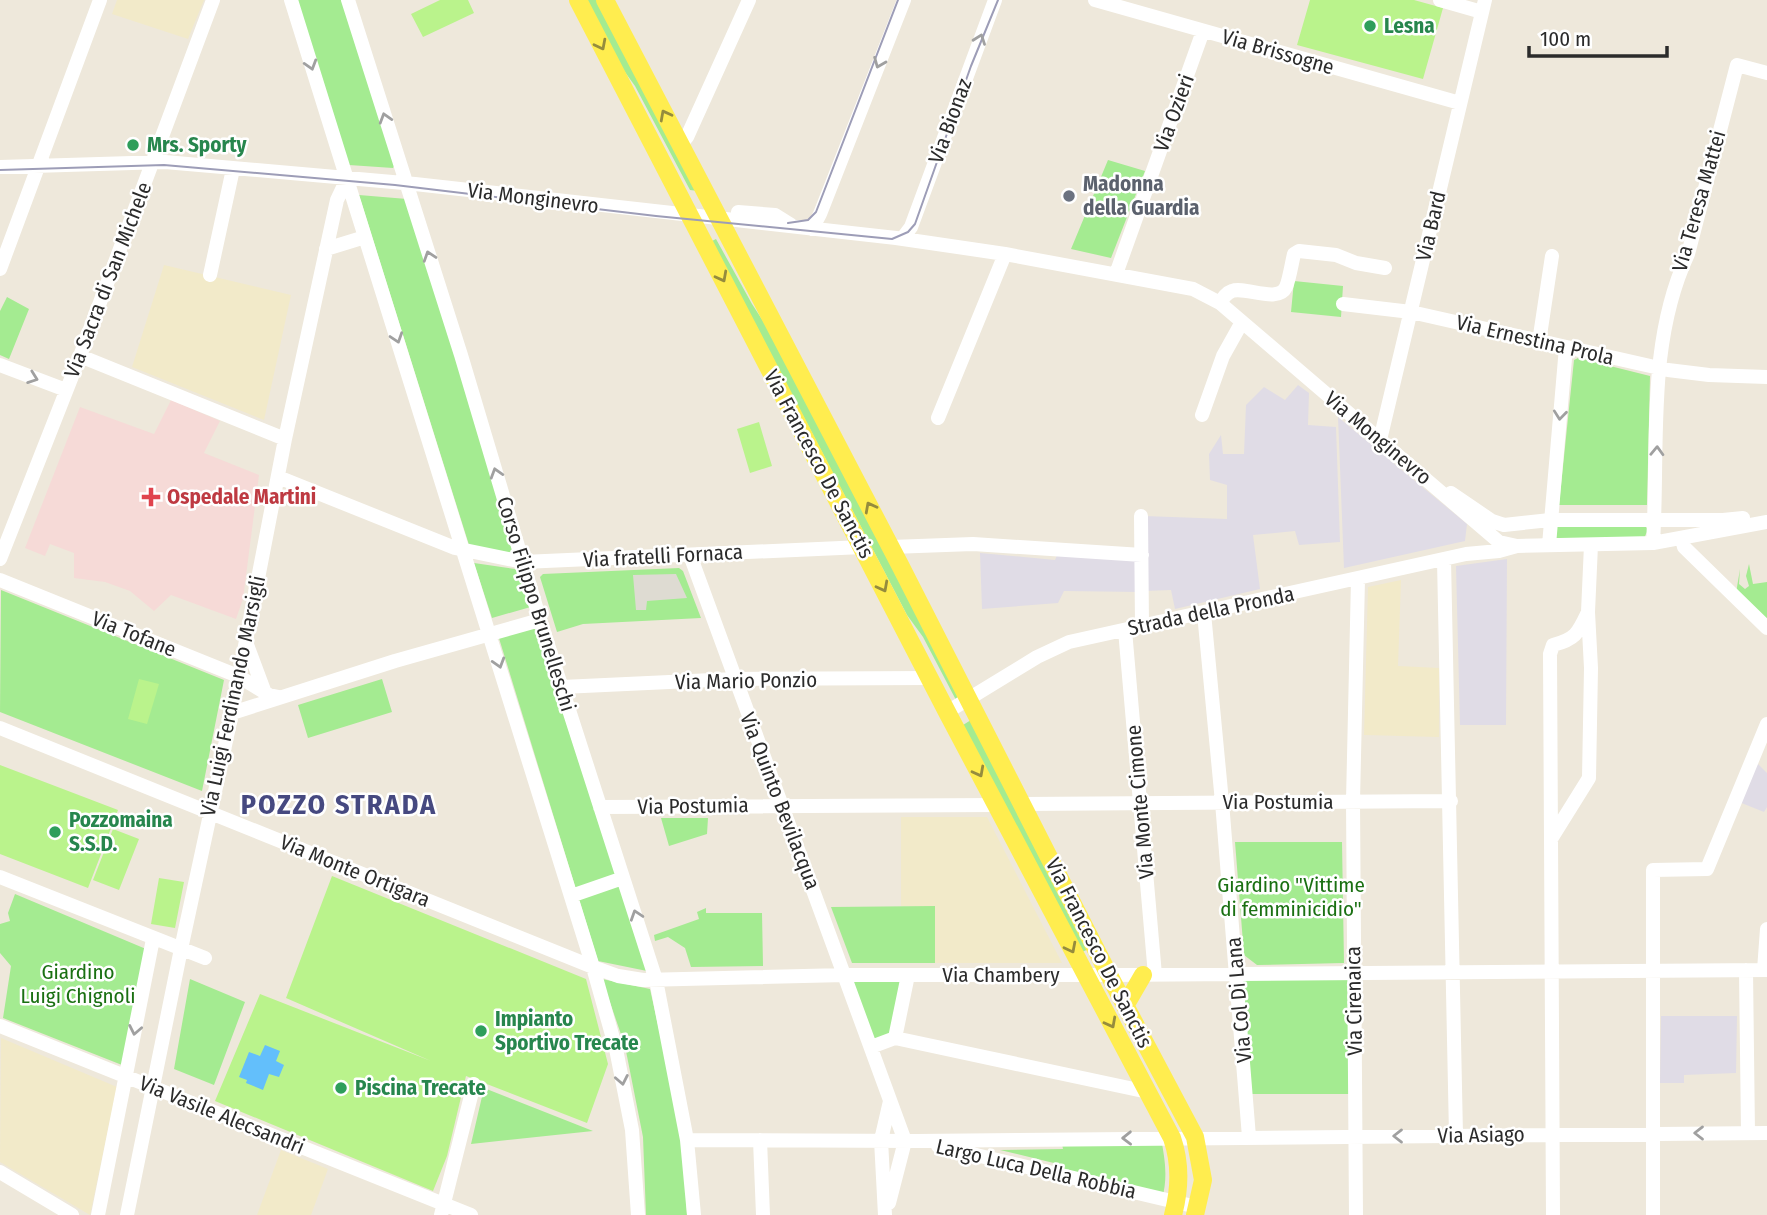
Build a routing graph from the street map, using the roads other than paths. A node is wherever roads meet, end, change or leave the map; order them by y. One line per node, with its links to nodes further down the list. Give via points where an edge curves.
1 (100, 0): 18 (street)
2 (213, 0): 17 (street, Via Sacra di San Michele)
3 (291, 0): 21 (street, one-way to 21)
4 (348, 0): 22 (street, Corso Filippo Brunelleschi, one-way to 4)
5 (578, 0): 23 (main road, Via Francesco De Sanctis, one-way to 23)
6 (605, 0): 16 (main road, Via Francesco De Sanctis, one-way to 6)
7 (749, 0): 16 (street)
8 (904, 0): 26 (street, one-way to 26)
9 (995, 0): 28 (street, Via Bionaz, one-way to 9, via 911,227)
10 (1096, 0): 13 (street, Via Brissogne)
11 (1440, 0): 12 (street, Via Bard)
12 (1483, 6): 15 (street, Via Bard)
13 (1203, 31): 15 (street, Via Brissogne); 34 (street, Via Ozieri)
14 (1767, 73): 44 (street, Via Teresa Mattei, via 1737,65 1688,254 1674,283)
15 (1460, 103): 38 (street, Via Bard)
16 (681, 144): 24 (main road, Via Francesco De Sanctis)
17 (154, 157): 18 (street, Via Monginevro); 20 (street, Via Monginevro); 42 (street, Via Sacra di San Michele)
18 (39, 165): 19 (street, Via Monginevro); 33 (street)
19 (0, 167)
20 (233, 169): 21 (street, Via Monginevro); 35 (street)
21 (347, 179): 22 (street, Via Monginevro); 27 (street); 29 (street, Via Luigi Ferdinando Marsigli)
22 (405, 183): 23 (street, Via Monginevro); 74 (street, Corso Filippo Brunelleschi, one-way to 22)
23 (690, 216): 24 (street, Via Monginevro); 66 (main road, Via Francesco De Sanctis, one-way to 66)
24 (719, 219): 25 (street, Via Monginevro, via 726,211 775,215); 67 (main road, Via Francesco De Sanctis, one-way to 24)
25 (795, 228): 26 (street, Via Monginevro); 28 (street, Via Monginevro, via 829,238 887,243)
26 (812, 229): 28 (street, Via Monginevro)
27 (365, 237): 29 (street); 69 (street, one-way to 69)
28 (902, 239): 30 (street, Via Monginevro)
29 (326, 248): 49 (street, Via Luigi Ferdinando Marsigli)
30 (1005, 254): 34 (street, Via Monginevro); 48 (street)
31 (1552, 256): 40 (street)
32 (1385, 268): 36 (street, via 1299,251 1281,293 1235,290)
33 (0, 269)
34 (1116, 274): 36 (street, Via Monginevro, via 1192,289)
35 (210, 275)
36 (1220, 303): 39 (street, Via Monginevro)
37 (1343, 304): 38 (street, Via Ernestina Prola)
38 (1411, 312): 40 (street, Via Ernestina Prola); 50 (street, Via Bard)
39 (1242, 321): 47 (street, via 1223,356); 50 (street, Via Monginevro)
40 (1539, 342): 41 (street, Via Ernestina Prola)
41 (1566, 347): 44 (street, Via Ernestina Prola); 56 (street, one-way to 56)
42 (80, 356): 46 (street, Via Sacra di San Michele); 49 (street)
43 (0, 365): 46 (street, one-way to 46)
44 (1659, 367): 45 (street); 55 (street, Via Teresa Mattei, one-way to 44)
45 (1767, 377)
46 (66, 390): 72 (street, Via Sacra di San Michele)
47 (1202, 415)
48 (938, 418)
49 (285, 439): 51 (street, Via Luigi Ferdinando Marsigli)
50 (1380, 439): 52 (street, Via Monginevro)
51 (278, 477): 69 (street, Via fratelli Fornaca); 84 (street, Via Luigi Ferdinando Marsigli)
52 (1431, 483): 58 (street, Via Monginevro); 59 (street, via 1496,523)
53 (1767, 513): 55 (street, via 1723,520)
54 (1141, 516): 71 (street)
55 (1654, 519): 56 (street); 62 (street)
56 (1550, 520): 59 (street); 63 (street)
57 (1767, 522): 61 (street, Strada della Pronda)
58 (1478, 524): 60 (street, Via Monginevro); 68 (street)
59 (1515, 525): 60 (street, Strada della Pronda)
60 (1491, 536): 65 (street, Via Monginevro); 68 (street, Strada della Pronda)
61 (1682, 539): 62 (street, Strada della Pronda); 81 (street, via 1684,547)
62 (1653, 543): 64 (street, Strada della Pronda)
63 (1549, 545): 64 (street, Strada della Pronda); 65 (street, Strada della Pronda)
64 (1591, 545): 77 (street)
65 (1517, 546): 68 (street, Strada della Pronda)
66 (863, 547): 70 (street, Via fratelli Fornaca); 86 (main road, Via Francesco De Sanctis, one-way to 86)
67 (891, 547): 71 (street, Via Francesco De Sanctis, via 973,544); 90 (main road, Via Francesco De Sanctis)
68 (1471, 550): 73 (street, Strada della Pronda)
69 (464, 551): 74 (street, Via fratelli Fornaca); 83 (street)
70 (690, 555): 74 (street, Via fratelli Fornaca); 87 (street, Via Quinto Bevilacqua)
71 (1142, 555): 80 (street)
72 (0, 559)
73 (1444, 560): 75 (street, Strada della Pronda); 96 (street)
74 (523, 562): 79 (street, Corso Filippo Brunelleschi)
75 (1358, 579): 78 (street, Strada della Pronda); 95 (street, Via Postumia)
76 (0, 580): 85 (street, Via Tofane)
77 (1588, 611): 104 (street, via 1589,778); 104 (street, via 1578,634 1553,645 1550,654)
78 (1204, 613): 80 (street, Strada della Pronda); 97 (street, Via Col Di Lana)
79 (540, 620): 83 (street); 88 (street, Corso Filippo Brunelleschi)
80 (1142, 626): 82 (street, Strada della Pronda)
81 (1767, 628)
82 (1125, 630): 90 (street, Strada della Pronda, via 1069,642); 98 (street, Via Monte Cimone)
83 (490, 632): 89 (street); 107 (street, one-way to 107)
84 (245, 640): 85 (street, Via Luigi Ferdinando Marsigli); 89 (street)
85 (238, 676): 89 (street, Via Tofane); 92 (street, Via Luigi Ferdinando Marsigli)
86 (930, 678): 87 (street, Via Mario Ponzio); 91 (main road, Via Francesco De Sanctis)
87 (734, 679): 88 (street, Via Mario Ponzio); 99 (street, Via Quinto Bevilacqua)
88 (562, 687): 102 (street, Corso Filippo Brunelleschi)
89 (272, 695): 92 (street)
90 (968, 699): 91 (street); 100 (main road, Via Francesco De Sanctis)
91 (947, 712): 101 (main road, Via Francesco De Sanctis, one-way to 101)
92 (232, 713): 103 (street, Via Luigi Ferdinando Marsigli)
93 (1767, 724): 117 (street, via 1707,869 1653,870)
94 (0, 728): 103 (street, Via Monte Ortigara)
95 (1353, 801): 96 (street); 97 (street, Via Postumia); 120 (street, Via Cirenaica)
96 (1451, 801): 118 (street)
97 (1222, 802): 98 (street, Via Postumia); 121 (street, Via Col Di Lana)
98 (1139, 803): 100 (street, Via Postumia); 126 (street, Via Monte Cimone)
99 (781, 804): 101 (street, Via Postumia); 102 (street, Via Postumia); 122 (street, Via Quinto Bevilacqua)
100 (1024, 804): 125 (main road, Via Francesco De Sanctis)
101 (997, 805): 124 (main road, Via Francesco De Sanctis, one-way to 124)
102 (600, 807): 106 (street, Corso Filippo Brunelleschi)
103 (209, 813): 111 (street, Via Luigi Ferdinando Marsigli); 112 (street, Via Monte Ortigara)
104 (1551, 839): 119 (street)
105 (0, 877): 110 (street)
106 (623, 878): 107 (street); 127 (street, Corso Filippo Brunelleschi, one-way to 106)
107 (571, 896): 109 (street)
108 (1767, 929): 116 (street, Via Chambery)
109 (582, 932): 112 (street); 114 (street)
110 (153, 939): 111 (street); 132 (street, one-way to 132)
111 (181, 949): 113 (street); 134 (street, Via Luigi Ferdinando Marsigli)
112 (559, 953): 114 (street, Via Monte Ortigara)
113 (205, 958)
114 (593, 967): 127 (street, Via Chambery, via 618,976); 158 (street, one-way to 158, via 632,1130)
115 (1746, 970): 116 (street, Via Chambery); 117 (street, Via Chambery); 137 (street)
116 (1765, 970)
117 (1652, 971): 119 (street, Via Chambery); 140 (street)
118 (1452, 972): 119 (street, Via Chambery); 120 (street, Via Chambery); 141 (street)
119 (1552, 972): 139 (street)
120 (1354, 973): 121 (street, Via Chambery); 142 (street, Via Cirenaica)
121 (1237, 974): 126 (street, Via Chambery); 143 (street, Via Col Di Lana)
122 (845, 975): 123 (street, Via Chambery); 127 (street, Via Chambery); 131 (street, Via Quinto Bevilacqua)
123 (908, 975): 124 (street, Via Chambery); 130 (street)
124 (1086, 975): 125 (street, Via Chambery); 135 (main road, Via Francesco De Sanctis, one-way to 135)
125 (1109, 975): 126 (street, Via Chambery); 128 (main road, Via Francesco De Sanctis)
126 (1149, 975): 128 (main road)
127 (656, 980): 146 (street, Corso Filippo Brunelleschi)
128 (1125, 1006): 145 (main road, Via Francesco De Sanctis)
129 (0, 1026): 132 (street, Via Vasile Alecsandri)
130 (895, 1038): 131 (street); 135 (street)
131 (871, 1047): 136 (street, Via Quinto Bevilacqua)
132 (126, 1077): 134 (street, Via Vasile Alecsandri); 155 (street)
133 (474, 1084): 152 (street)
134 (153, 1086): 152 (street, Via Vasile Alecsandri); 156 (street, Via Luigi Ferdinando Marsigli)
135 (1148, 1092): 144 (main road, Via Francesco De Sanctis)
136 (890, 1100): 148 (street); 149 (street, Via Quinto Bevilacqua)
137 (1748, 1133): 138 (street, Via Asiago); 140 (street, Via Asiago, one-way to 140)
138 (1767, 1133)
139 (1553, 1134): 140 (street, Via Asiago); 141 (street, Via Asiago); 163 (street)
140 (1652, 1134): 164 (street)
141 (1456, 1135): 142 (street, Via Asiago, one-way to 142)
142 (1356, 1136): 143 (street, Via Asiago); 162 (street, Via Cirenaica)
143 (1249, 1137): 145 (street, Via Asiago)
144 (1172, 1138): 145 (street, Largo Luca Della Robbia); 149 (street, Largo Luca Della Robbia, one-way to 149); 151 (main road, Via Francesco De Sanctis, via 1179,1172)
145 (1195, 1138): 153 (main road, Via Francesco De Sanctis, via 1203,1170)
146 (687, 1140): 147 (street); 159 (street, Corso Filippo Brunelleschi)
147 (760, 1140): 148 (street); 160 (street)
148 (881, 1140): 149 (street); 161 (street)
149 (911, 1141): 151 (street, Largo Luca Della Robbia); 161 (street)
150 (0, 1172): 154 (street)
151 (1175, 1209): 153 (street, Largo Luca Della Robbia)
152 (443, 1210): 157 (street, Via Vasile Alecsandri)
153 (1196, 1211)
154 (72, 1215)
155 (98, 1215)
156 (128, 1215)
157 (471, 1215)
158 (638, 1215)
159 (694, 1215)
160 (763, 1215)
161 (886, 1215)
162 (1356, 1215)
163 (1553, 1215)
164 (1653, 1215)

